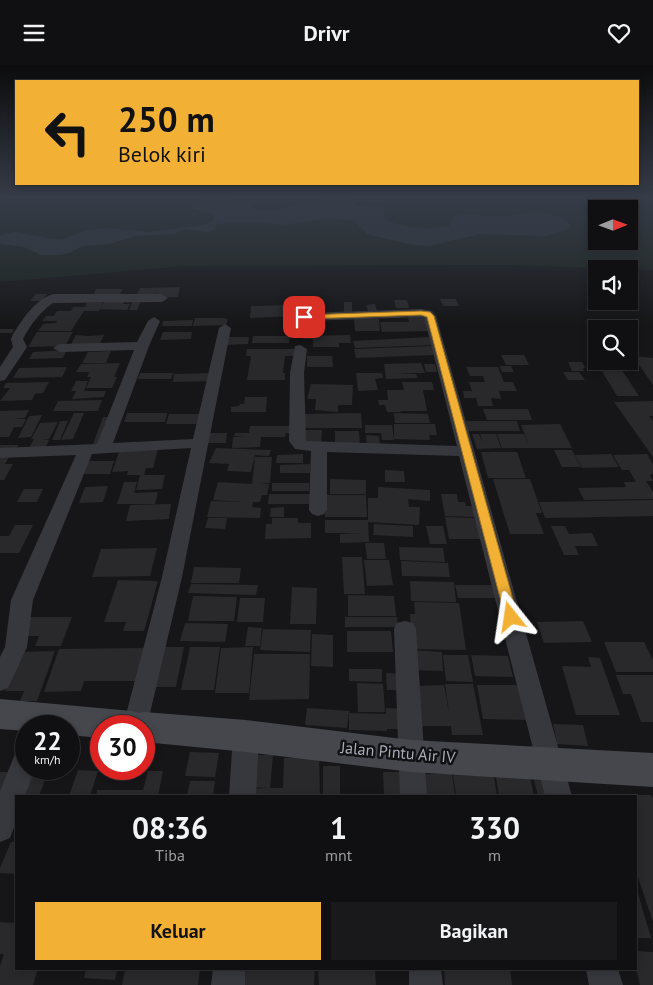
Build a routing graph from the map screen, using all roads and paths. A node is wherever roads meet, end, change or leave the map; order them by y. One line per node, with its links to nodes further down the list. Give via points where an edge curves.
1 (162, 298): 8 (street, via 54,298 46,301 21,331 17,339 20,347)
2 (304, 317): 12 (street, via 429,314)
3 (154, 321): 5 (street)
4 (225, 328): 9 (street)
5 (142, 346): 6 (street); 11 (street)
6 (60, 348)
7 (300, 349): 10 (street, via 297,441 301,446)
8 (0, 377)
9 (201, 443): 11 (street); 18 (street, via 172,577)
10 (319, 448): 12 (street); 14 (street)
11 (95, 450): 13 (street); 16 (street, via 22,600 16,647)
12 (467, 451): 25 (street)
13 (0, 453)
14 (318, 509)
15 (405, 629): 22 (street)
16 (0, 681)
17 (0, 714): 19 (main road)
18 (136, 715)
19 (15, 717)
20 (155, 728): 21 (main road, Jalan Pintu Air IV)
21 (246, 735): 22 (main road, Jalan Pintu Air IV); 26 (street)
22 (411, 756): 25 (main road, Jalan Pintu Air IV); 27 (street)
23 (653, 770): 25 (main road, Jalan Pintu Air IV)
24 (18, 780): 28 (street)
25 (555, 780)
26 (242, 795)
27 (414, 795)
28 (0, 828)
29 (229, 970): 32 (street)
30 (425, 970): 33 (street)
31 (602, 970): 34 (street)
32 (228, 985)
33 (426, 985)
34 (606, 985)

